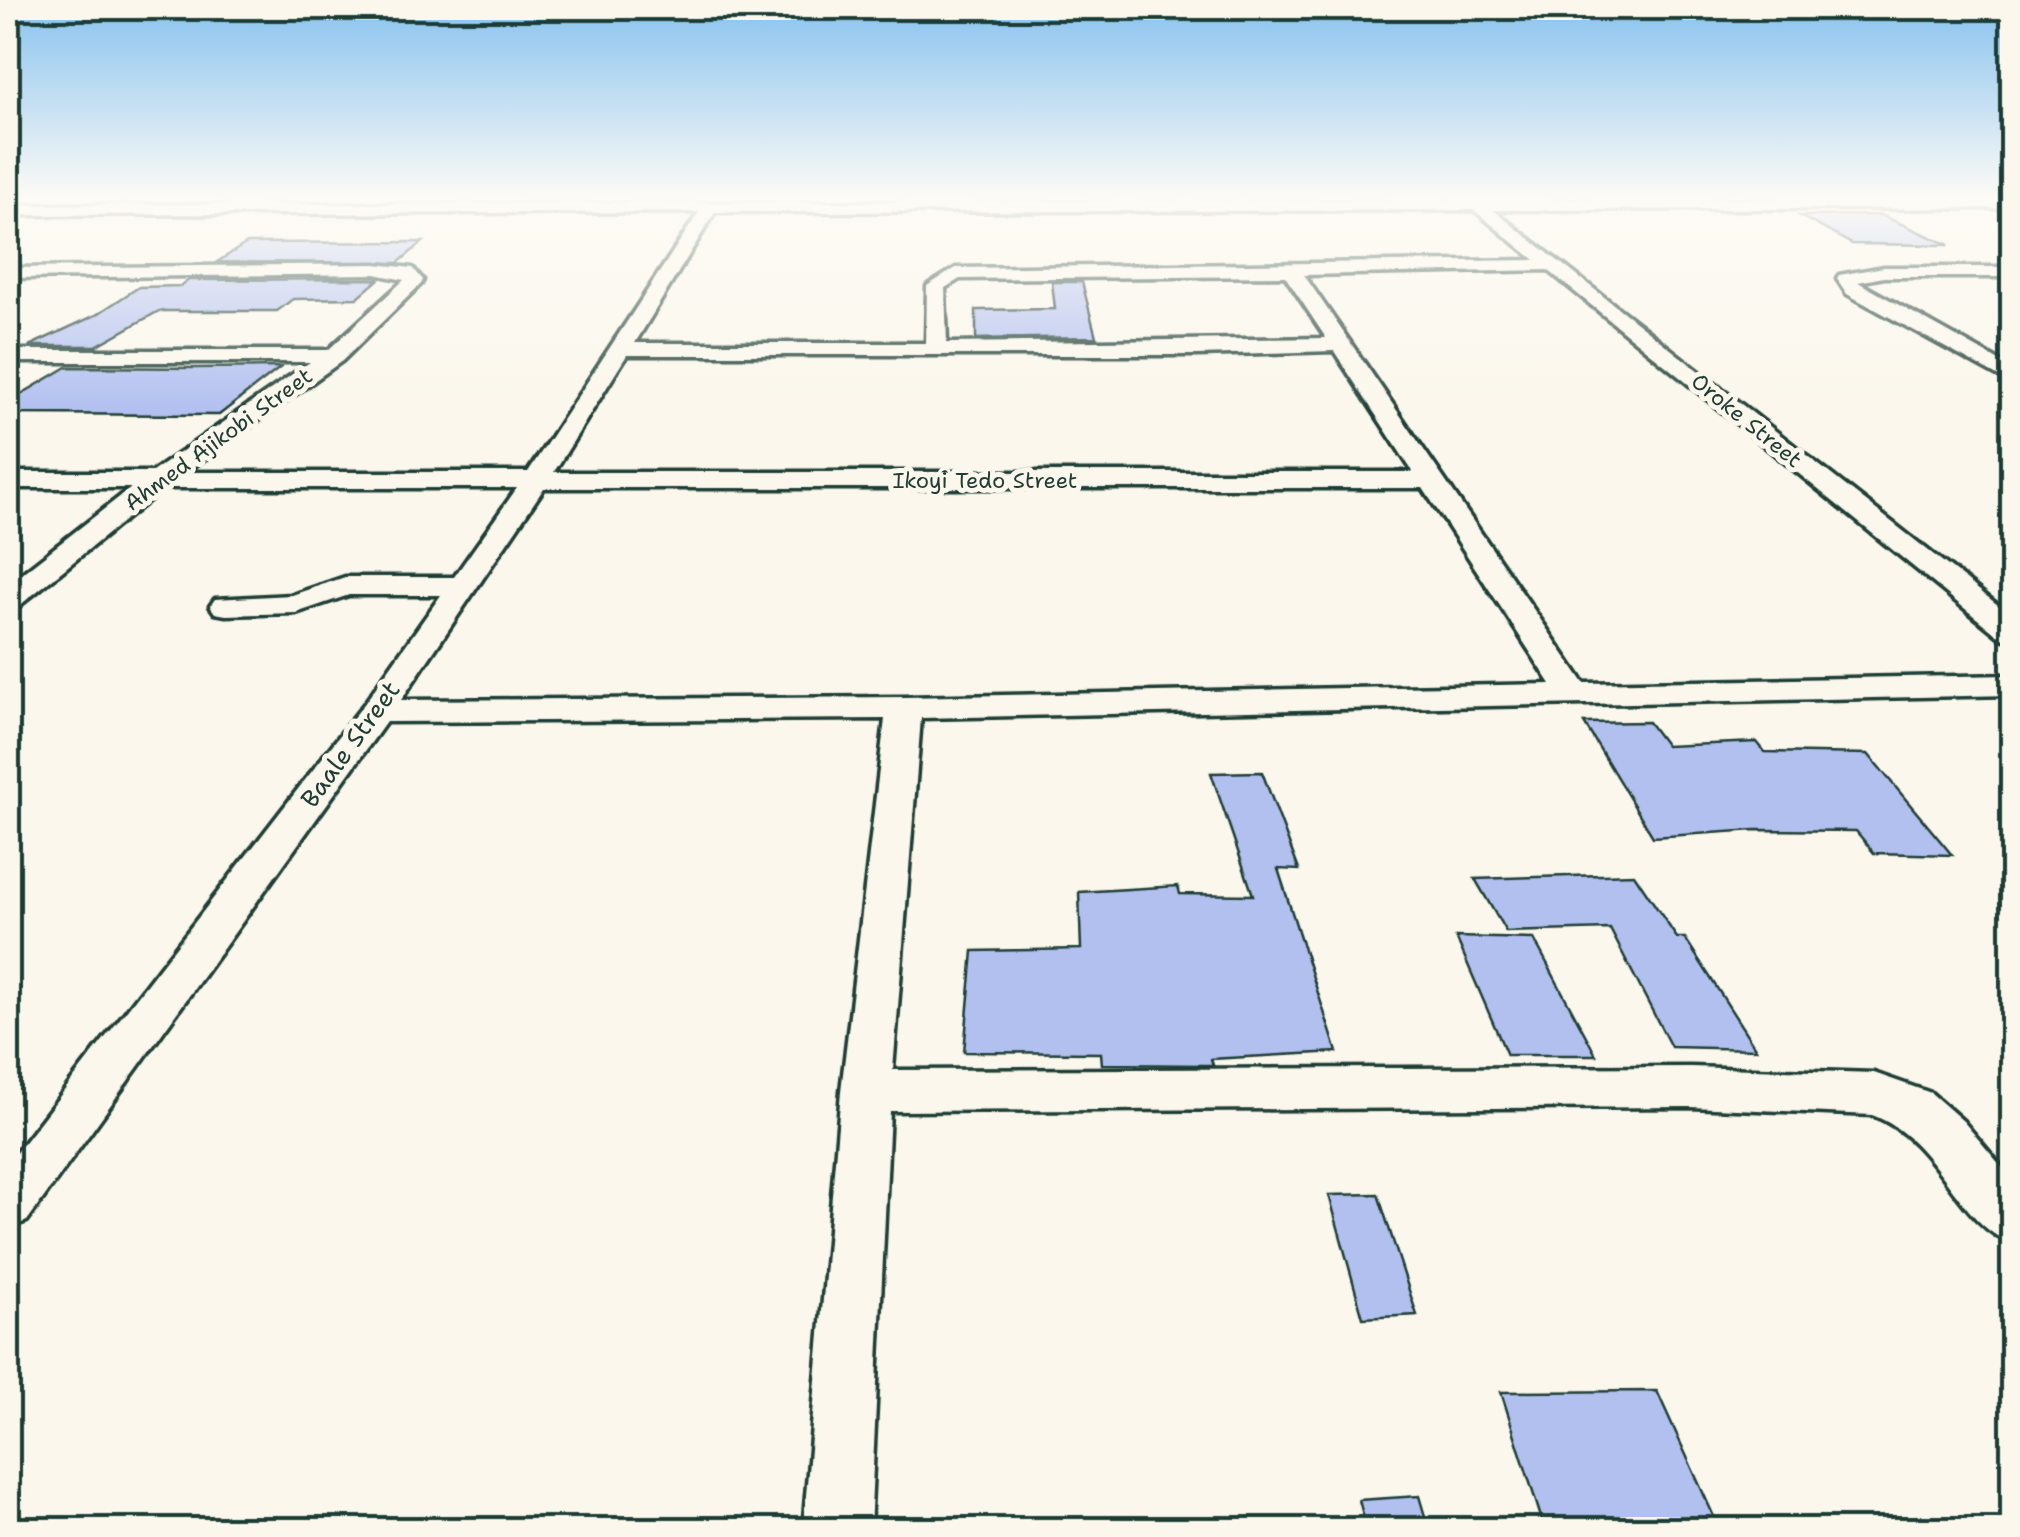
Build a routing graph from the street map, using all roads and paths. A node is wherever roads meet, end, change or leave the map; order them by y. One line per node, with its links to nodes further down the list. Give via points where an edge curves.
1 (670, 269): 8 (street, Baale Street)
2 (1358, 269): 4 (street)
3 (1558, 269): 20 (street, Oroke Street)
4 (1291, 270): 7 (street); 9 (street, via 956,274 936,286)
5 (8, 272): 11 (street, Ahmed Ajikobi Street, via 406,272 414,280)
6 (2012, 272): 12 (street, via 1884,272 1846,279 1854,290)
7 (1340, 344): 9 (street); 16 (street)
8 (623, 349): 9 (street); 15 (street, Baale Street)
9 (937, 349)
10 (8, 356): 11 (street)
11 (334, 356): 14 (street, Ahmed Ajikobi Street)
12 (2012, 378)
13 (8, 480): 14 (street, Ikoyi Tedo Street)
14 (158, 480): 15 (street, Ikoyi Tedo Street); 18 (street, Ahmed Ajikobi Street)
15 (537, 480): 16 (street, Ikoyi Tedo Street); 17 (street, Baale Street)
16 (1433, 480): 22 (street)
17 (462, 586): 19 (street, via 344,586 296,604); 24 (street, Baale Street)
18 (8, 599)
19 (226, 606)
20 (2012, 632)
21 (2012, 685): 22 (street)
22 (1575, 694): 23 (street)
23 (904, 708): 24 (street); 25 (street)
24 (376, 711): 26 (street, Baale Street)
25 (866, 1091): 27 (street, via 1691,1087 1874,1094 1913,1108); 28 (street)
26 (8, 1204)
27 (2012, 1218)
28 (836, 1530)

